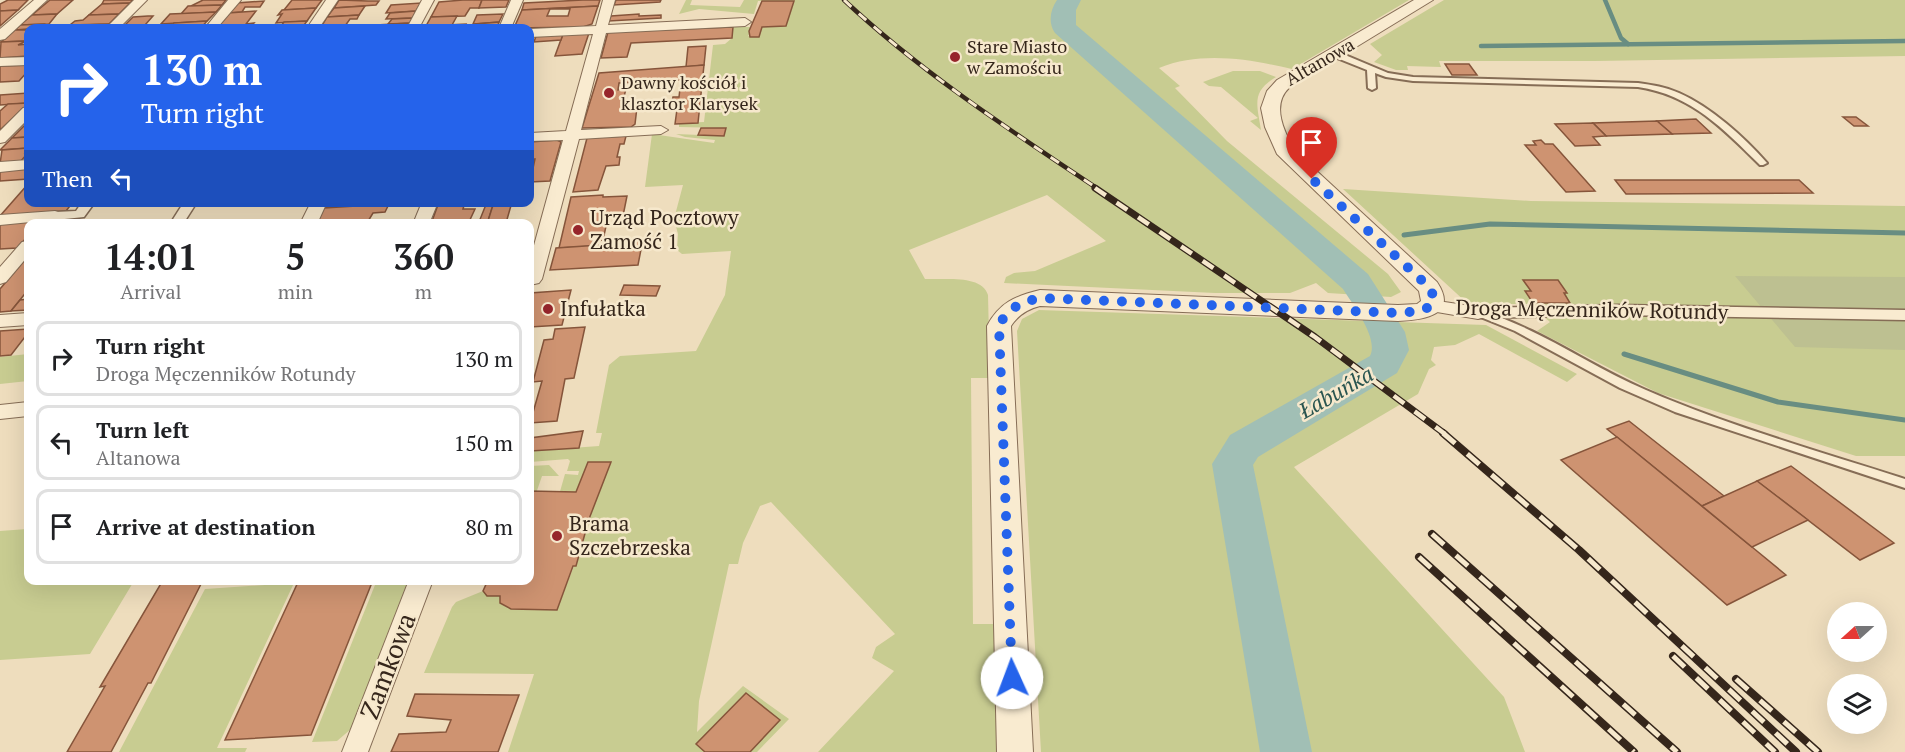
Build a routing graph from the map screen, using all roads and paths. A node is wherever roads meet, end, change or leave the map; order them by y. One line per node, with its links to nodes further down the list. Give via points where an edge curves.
1 (41, 0): 17 (street)
2 (141, 0): 10 (street)
3 (235, 0): 11 (street)
4 (332, 0): 12 (street)
5 (428, 0): 13 (street)
6 (517, 0): 14 (street)
7 (609, 0): 15 (street)
8 (1425, 0): 18 (street, Altanowa)
9 (745, 22): 15 (street)
10 (116, 24)
11 (214, 24)
12 (316, 24)
13 (415, 24)
14 (508, 24)
15 (600, 29): 16 (street); 25 (street)
16 (534, 33)
17 (0, 36)
18 (1335, 54): 21 (lane); 38 (street, Altanowa, via 1273,93 1270,103 1278,136 1297,165 1429,287 1434,297)
19 (24, 61): 20 (street)
20 (0, 62)
21 (1371, 69): 22 (lane); 28 (lane, via 1413,79 1661,88 1709,113)
22 (1372, 88)
23 (24, 115): 27 (street)
24 (661, 130): 25 (street)
25 (573, 135): 26 (street); 36 (street)
26 (534, 137)
27 (0, 139)
28 (1762, 163)
29 (24, 165): 30 (street)
30 (0, 167)
31 (85, 207): 32 (street, via 80,214)
32 (56, 219)
33 (0, 220): 34 (street)
34 (24, 220)
35 (24, 251): 37 (street)
36 (534, 269)
37 (0, 278)
38 (1431, 306): 39 (street, Droga Męczenników Rotundy); 48 (street, Droga Męczenników Rotundy, via 1398,313 1040,298 1019,304 1006,314 999,326)
39 (1478, 313): 40 (street, Droga Męczenników Rotundy, via 1618,310); 45 (lane, via 1504,321 1606,377 1670,405)
40 (1905, 315)
41 (24, 319): 42 (street)
42 (0, 321)
43 (24, 409): 44 (street)
44 (0, 412)
45 (1905, 484)
46 (419, 585): 47 (street, Zamkowa)
47 (355, 752)
48 (1015, 752)

